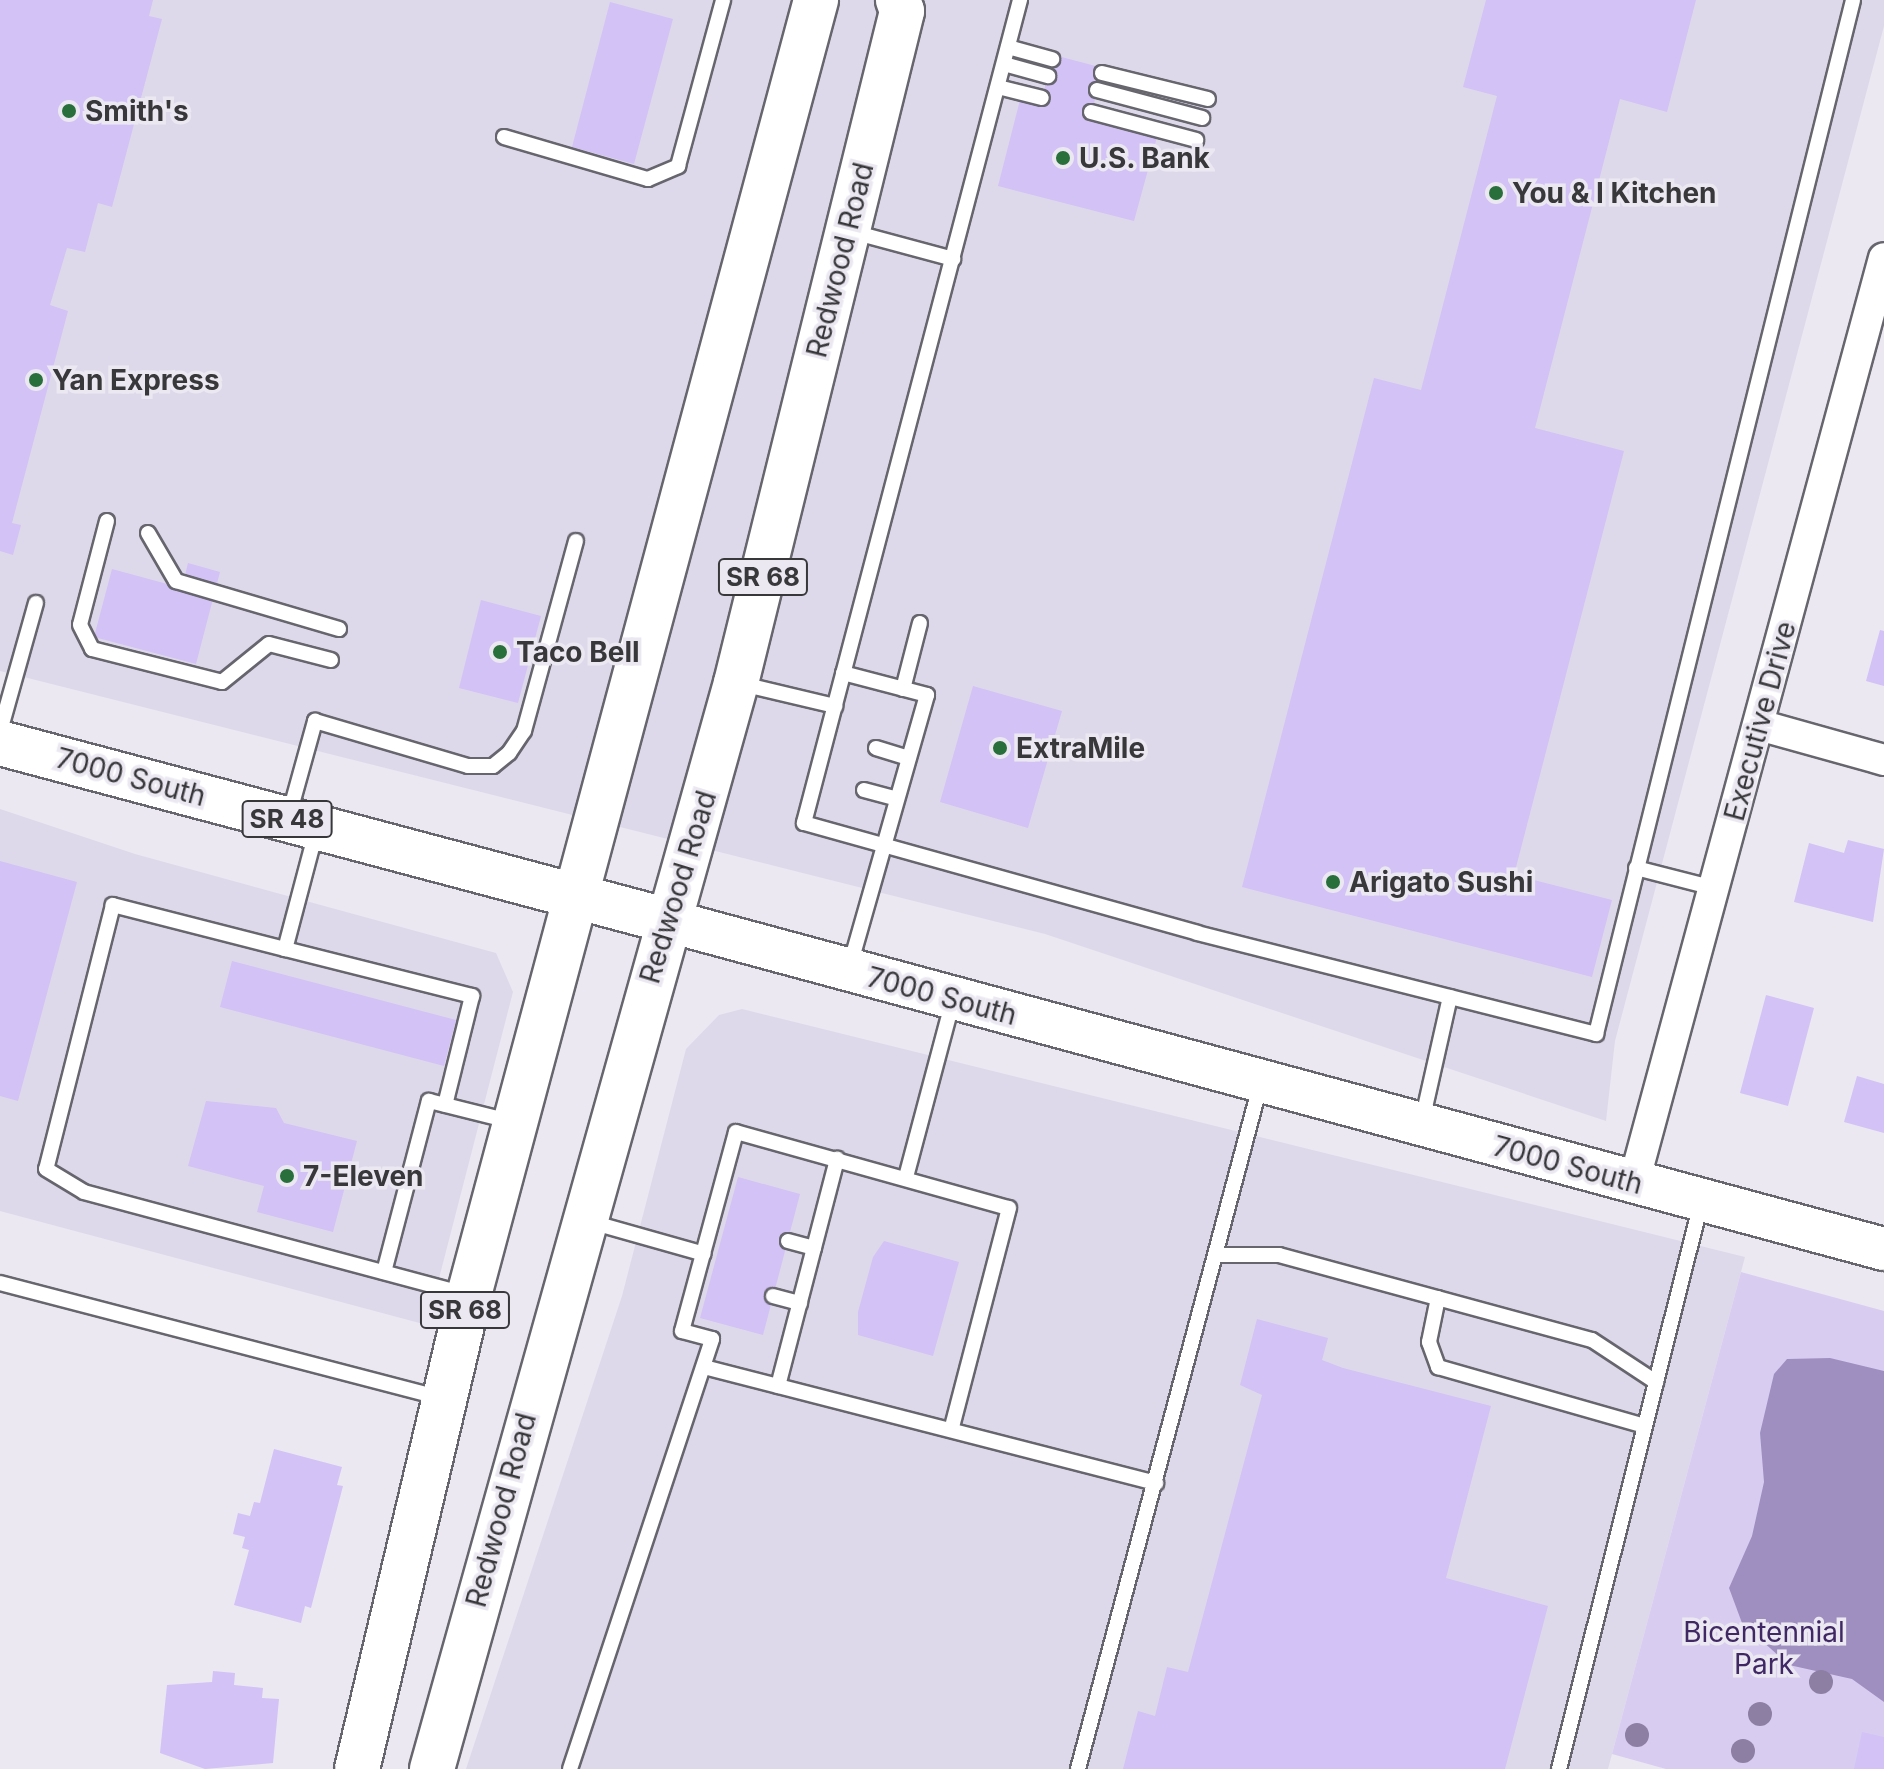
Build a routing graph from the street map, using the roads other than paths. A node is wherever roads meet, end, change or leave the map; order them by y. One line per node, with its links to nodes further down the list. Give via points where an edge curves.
1 (723, 0): 17 (lane, via 678,166 648,179)
2 (816, 0): 49 (main road, SR 68)
3 (898, 0): 19 (main road, Redwood Road / SR 68, via 902,11)
4 (1020, 0): 6 (lane)
5 (1853, 0): 47 (lane)
6 (1008, 47): 7 (lane); 8 (lane)
7 (1052, 59)
8 (1004, 64): 10 (lane); 11 (lane)
9 (1102, 73): 14 (lane)
10 (1048, 76)
11 (998, 87): 13 (lane); 20 (lane)
12 (1097, 90): 16 (lane)
13 (1042, 98)
14 (1208, 99)
15 (1091, 112): 18 (lane)
16 (1202, 118)
17 (504, 137)
18 (1196, 140)
19 (847, 230): 20 (lane); 30 (main road, Redwood Road / SR 68)
20 (953, 259): 29 (lane)
21 (1883, 265): 33 (street, Executive Drive)
22 (107, 521): 28 (lane, via 80,625 92,649 222,682 269,644)
23 (148, 533): 27 (lane, via 176,581)
24 (576, 541): 45 (lane, via 524,731 509,753 493,766 468,766 315,721)
25 (36, 603): 34 (lane)
26 (920, 623): 31 (lane)
27 (339, 629)
28 (331, 660)
29 (843, 673): 31 (lane); 32 (lane)
30 (736, 683): 32 (lane); 50 (main road, Redwood Road / SR 68)
31 (903, 689): 39 (lane, via 927,695)
32 (835, 706): 35 (lane)
33 (1759, 725): 40 (street); 48 (street, Executive Drive)
34 (0, 731)
35 (827, 733): 36 (lane); 41 (lane)
36 (844, 738)
37 (0, 743): 45 (main road, 7000 South / SR 48)
38 (876, 748): 39 (lane)
39 (909, 758): 44 (lane)
40 (1884, 760)
41 (816, 776): 42 (lane); 46 (lane, via 804,823)
42 (831, 781)
43 (864, 790): 44 (lane)
44 (897, 799): 46 (lane)
45 (302, 823): 49 (main road, 7000 South / SR 48); 51 (lane)
46 (884, 845): 52 (lane); 53 (lane)
47 (1636, 868): 48 (lane); 53 (lane, via 1596,1034)
48 (1714, 888): 61 (street, Executive Drive)
49 (574, 895): 50 (main road, 7000 South / SR 48); 57 (main road, SR 68)
50 (669, 921): 52 (main road, 7000 South); 63 (main road, Redwood Road / SR 68)
51 (285, 949): 56 (lane, via 472,996); 69 (lane, via 113,905 46,1169 84,1192)
52 (848, 970): 54 (main road, 7000 South)
53 (1450, 997): 58 (lane)
54 (953, 999): 55 (main road, 7000 South); 60 (lane)
55 (1261, 1082): 58 (main road, 7000 South); 68 (lane)
56 (445, 1105): 57 (lane); 69 (lane, via 429,1101)
57 (515, 1122): 71 (main road, SR 68)
58 (1422, 1125): 61 (main road, 7000 South)
59 (837, 1159): 60 (lane); 65 (lane); 67 (lane, via 736,1132 718,1223)
60 (906, 1177): 80 (lane, via 1009,1208)
61 (1634, 1182): 62 (main road, 7000 South)
62 (1702, 1200): 66 (main road, 7000 South); 76 (lane)
63 (583, 1220): 67 (lane); 83 (main road, Redwood Road / SR 68)
64 (788, 1241): 65 (lane)
65 (814, 1248): 74 (lane)
66 (1884, 1249)
67 (704, 1254): 75 (lane, via 704,1278 682,1331 712,1339)
68 (1217, 1255): 73 (lane, via 1279,1255); 81 (lane)
69 (384, 1272): 71 (lane)
70 (0, 1283): 78 (lane)
71 (469, 1295): 78 (main road, SR 68)
72 (773, 1296): 74 (lane)
73 (1438, 1298): 76 (lane, via 1592,1340); 79 (lane, via 1430,1353 1450,1374)
74 (800, 1303): 77 (lane)
75 (704, 1367): 77 (lane); 84 (lane)
76 (1656, 1382): 79 (lane)
77 (778, 1386): 80 (lane)
78 (443, 1398): 82 (main road, SR 68)
79 (1645, 1426): 86 (lane)
80 (951, 1430): 81 (lane)
81 (1156, 1483): 85 (lane)
82 (357, 1769)
83 (432, 1769)
84 (570, 1769)
85 (1078, 1769)
86 (1559, 1769)

